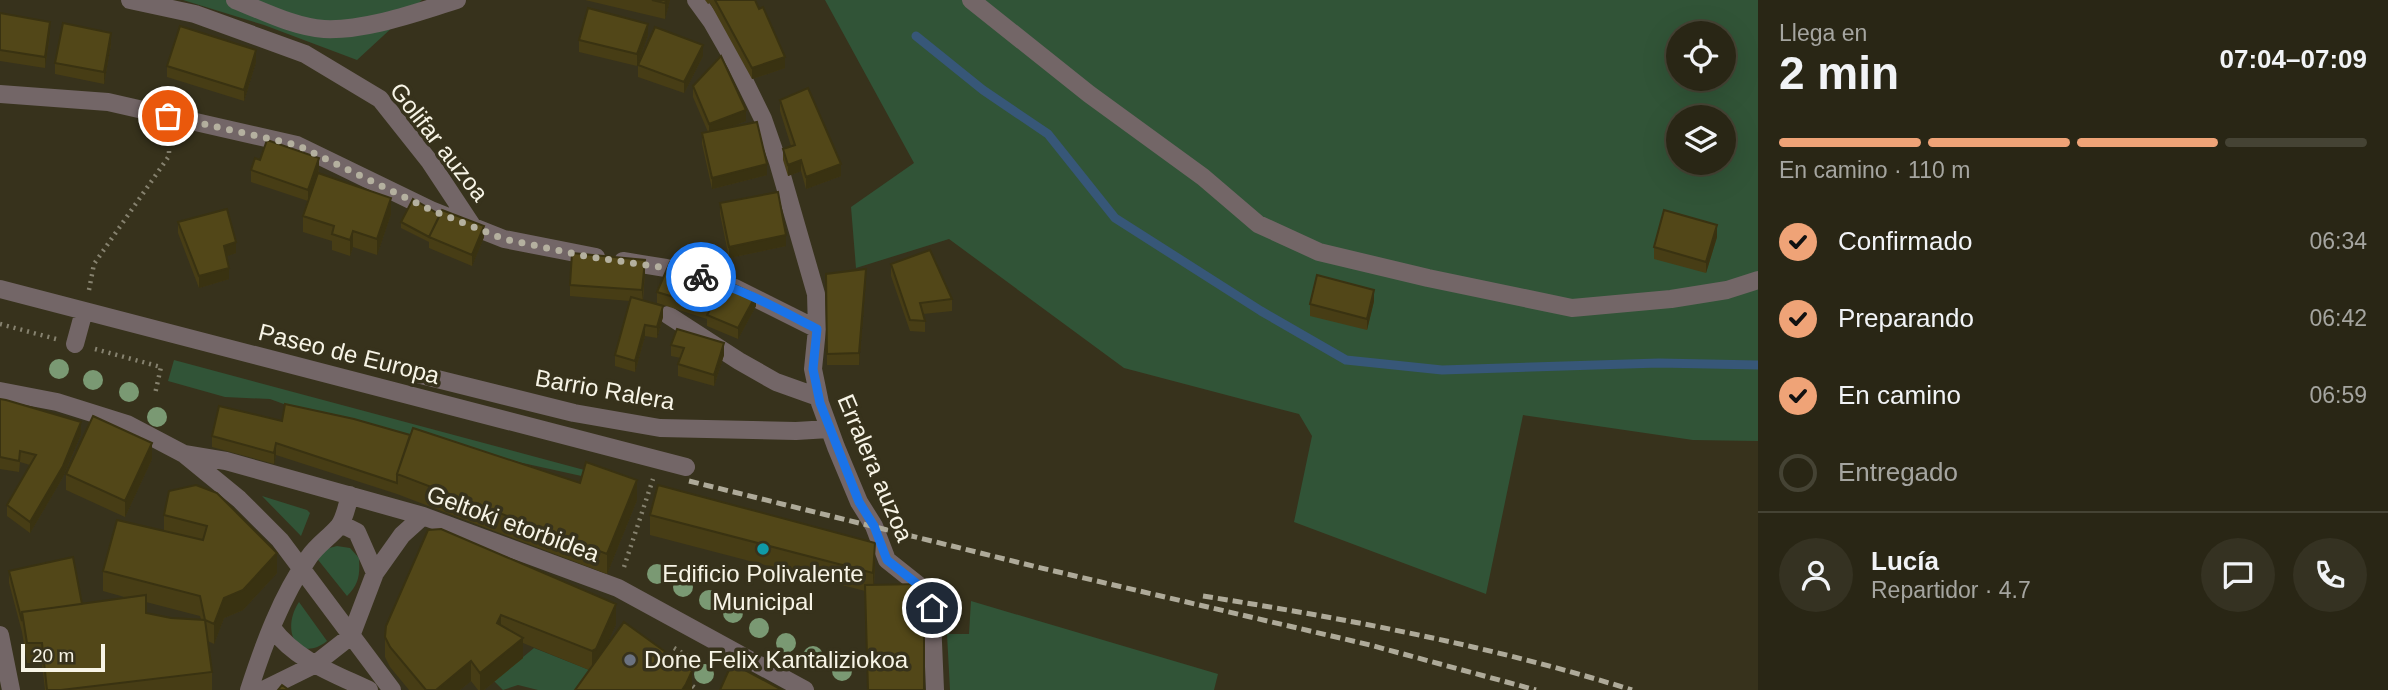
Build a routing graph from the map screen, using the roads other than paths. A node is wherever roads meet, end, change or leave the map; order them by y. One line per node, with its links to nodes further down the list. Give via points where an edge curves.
1 (130, 0): 7 (street, Golifar auzoa, via 195,14 305,54 380,99)
2 (235, 0): 3 (street, via 324,29 382,23)
3 (457, 0)
4 (696, 0): 12 (street, Erralera auzoa, via 763,119 816,294)
5 (971, 0): 8 (street, via 1258,224 1319,252 1572,308 1671,299 1727,290)
6 (0, 94): 7 (street, via 108,102 297,145)
7 (474, 227): 12 (street, via 504,239 666,268 732,285)
8 (1758, 279)
9 (0, 289): 10 (street, Paseo de Europa)
10 (84, 311): 13 (street); 19 (street, Paseo de Europa)
11 (668, 315): 16 (street, via 776,382)
12 (817, 329): 16 (street, Erralera auzoa, via 813,369)
13 (75, 344)
14 (417, 374): 17 (street, Barrio Ralera, via 574,413 660,428)
15 (0, 391): 18 (street, via 57,402 127,424)
16 (818, 397): 17 (street, Erralera auzoa)
17 (829, 429): 35 (street, Erralera auzoa, via 887,560 931,595)
18 (184, 454): 20 (street, Geltoki etorbidea); 23 (street, via 239,499 280,540)
19 (686, 467)
20 (350, 495): 21 (street, Geltoki etorbidea); 22 (street)
21 (423, 516): 24 (street, via 402,534); 34 (street, Geltoki etorbidea, via 618,588)
22 (341, 524): 23 (street, via 321,541); 24 (street, via 357,532)
23 (301, 570): 25 (street); 27 (street)
24 (375, 573): 27 (street)
25 (272, 628): 28 (street, via 283,643); 30 (street)
26 (0, 635): 29 (street)
27 (351, 636): 28 (street); 33 (street)
28 (314, 665): 31 (street); 32 (street)
29 (11, 690)
30 (249, 690)
31 (263, 690)
32 (369, 690)
33 (392, 690)
34 (805, 690)
35 (935, 690)

